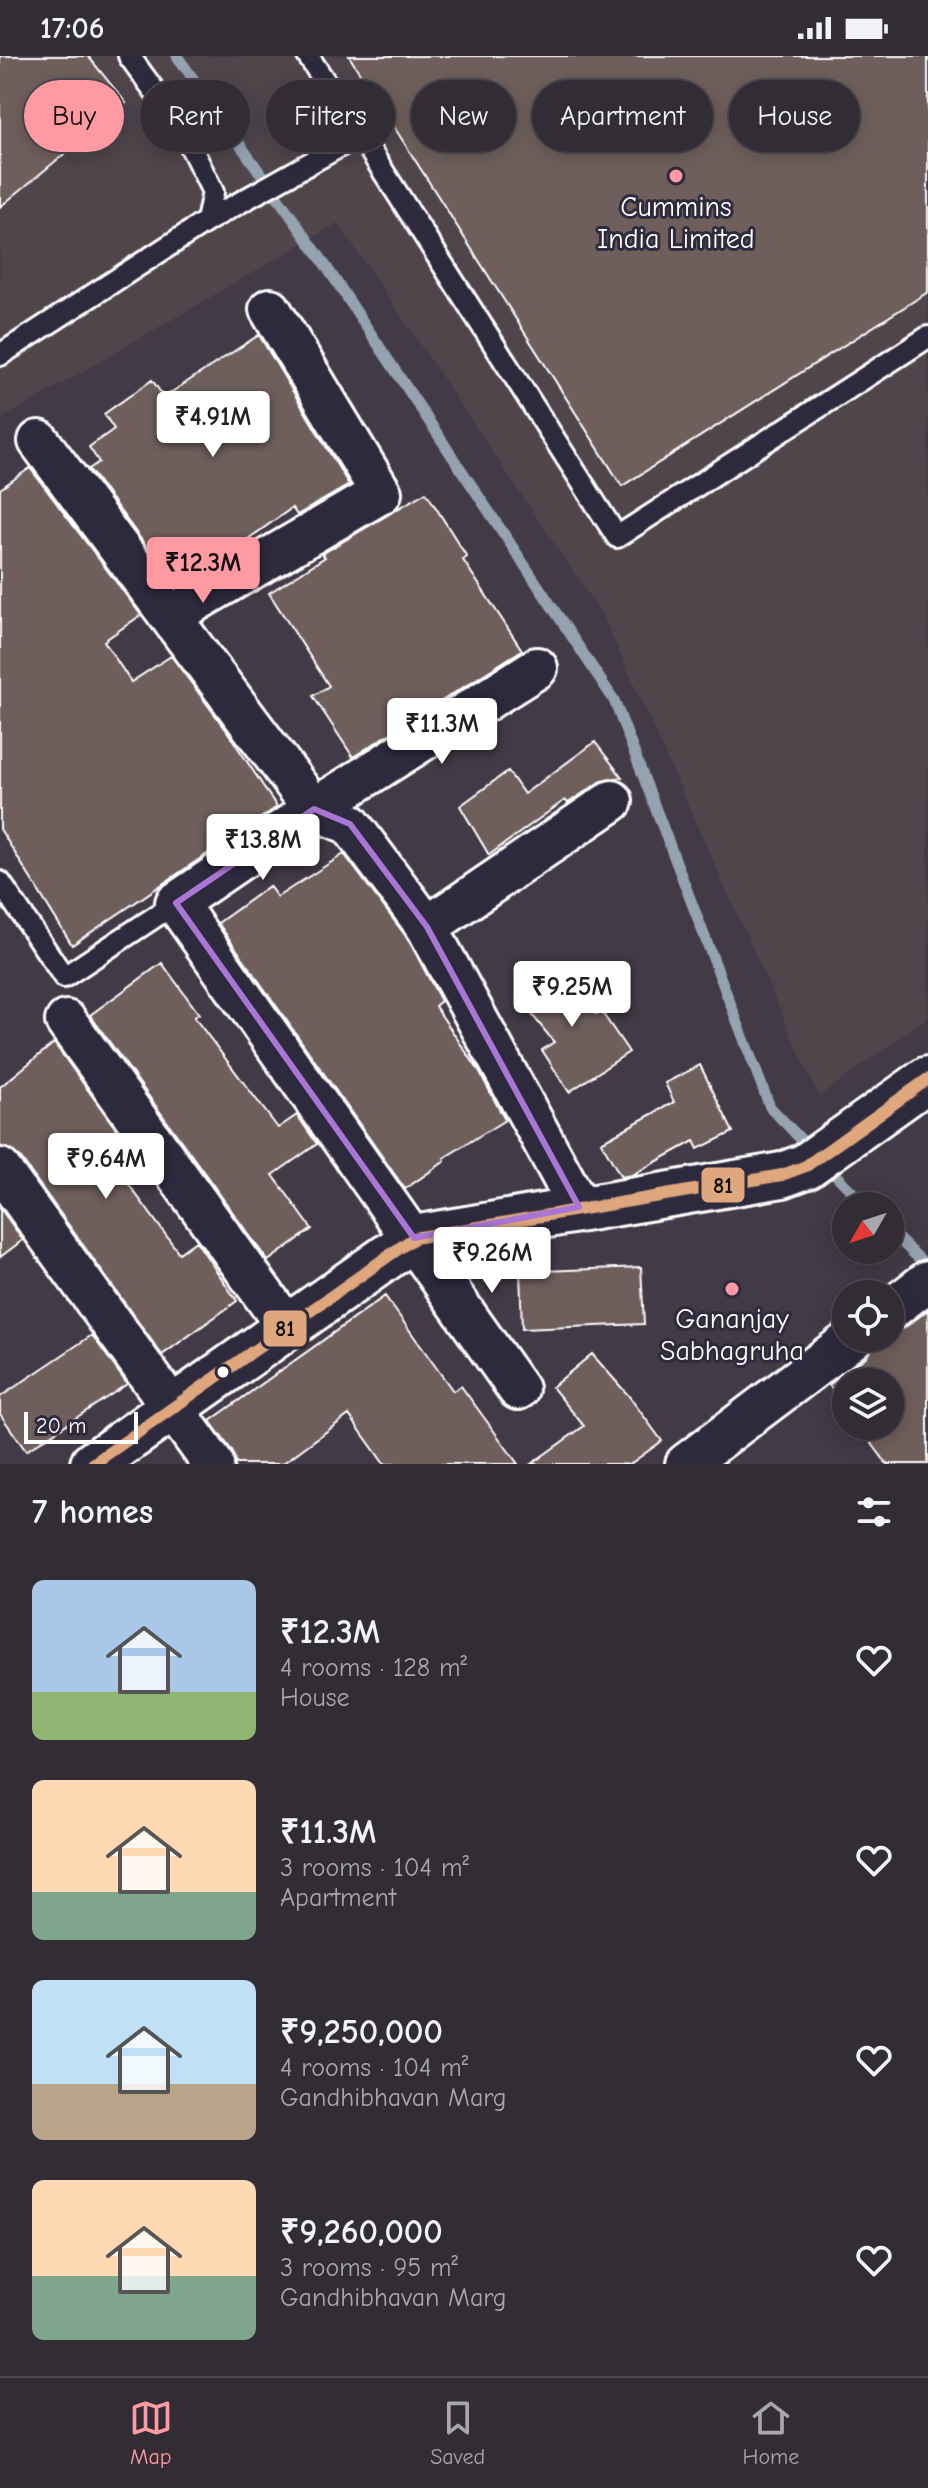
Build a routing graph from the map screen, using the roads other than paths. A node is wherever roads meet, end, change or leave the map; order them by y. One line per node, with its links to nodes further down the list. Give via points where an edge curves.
1 (129, 56): 6 (lane, via 181,127 213,192)
2 (308, 56): 3 (lane)
3 (324, 80)
4 (329, 152): 6 (lane)
5 (371, 152): 8 (lane, via 617,537)
6 (207, 221): 9 (lane)
7 (270, 309): 11 (street, via 381,493)
8 (928, 337)
9 (0, 355)
10 (39, 441): 11 (street)
11 (170, 616): 14 (street)
12 (537, 668): 14 (street)
13 (612, 801): 17 (street)
14 (314, 809): 16 (street); 17 (street, via 350,824)
15 (0, 882): 16 (lane, via 64,977)
16 (176, 903): 22 (street)
17 (427, 927): 21 (street)
18 (66, 1021): 25 (street)
19 (927, 1082): 21 (street, via 819,1157 782,1175)
20 (0, 1169): 28 (street)
21 (579, 1207): 22 (street)
22 (414, 1238): 25 (street); 27 (street)
23 (928, 1281): 24 (street)
24 (904, 1299)
25 (287, 1327): 28 (street)
26 (834, 1352): 31 (street)
27 (518, 1389)
28 (173, 1408): 29 (street); 30 (street)
29 (93, 1464)
30 (213, 1464)
31 (686, 1464)

